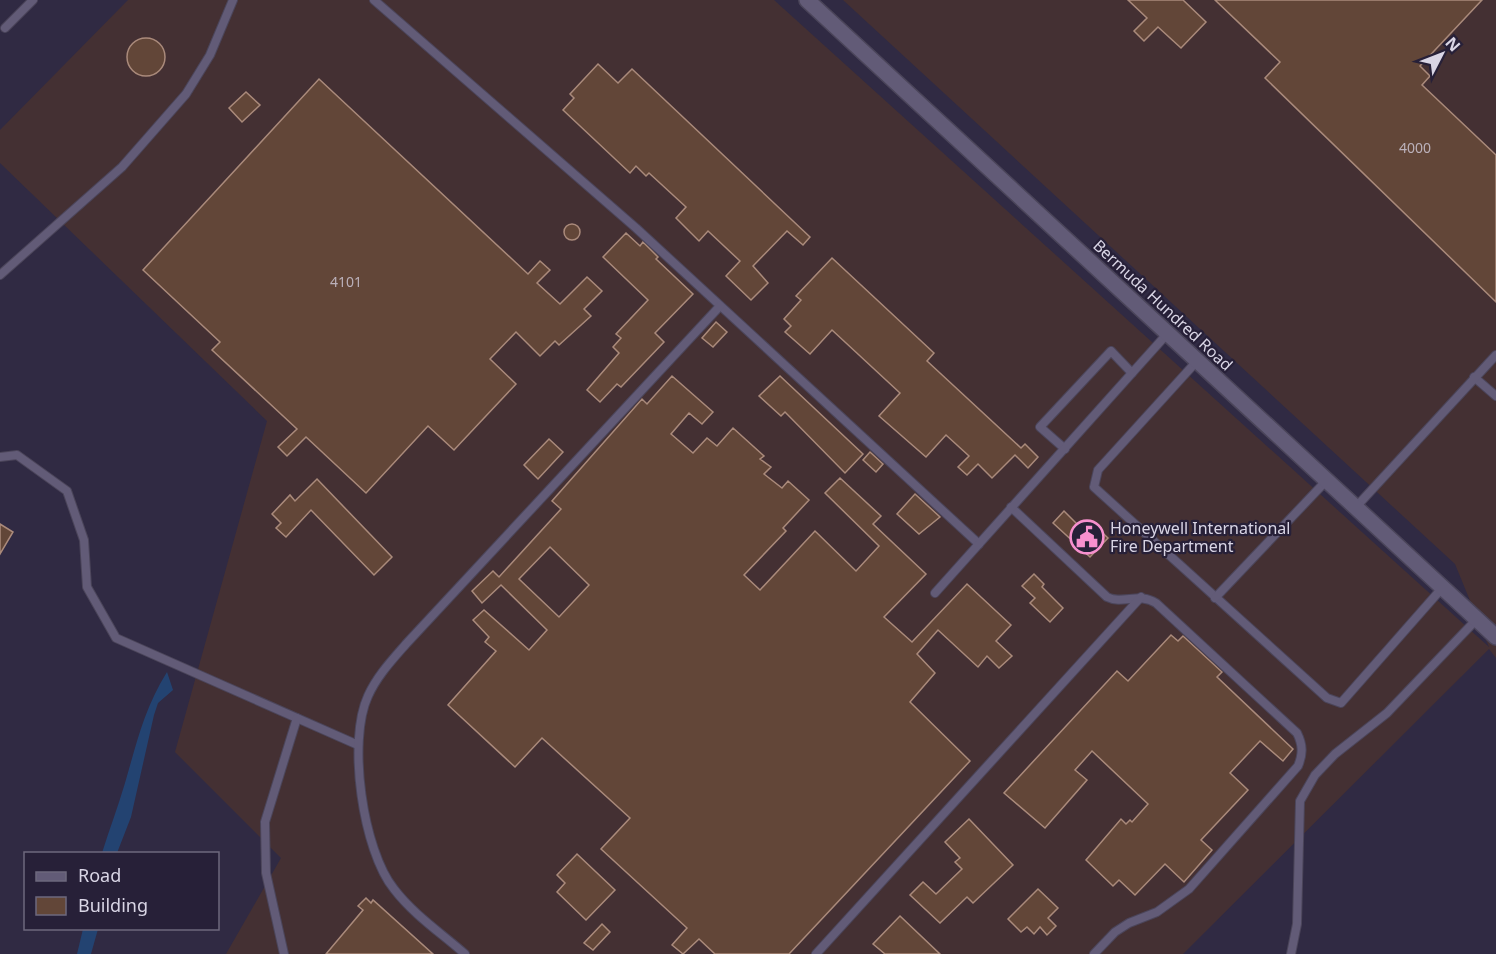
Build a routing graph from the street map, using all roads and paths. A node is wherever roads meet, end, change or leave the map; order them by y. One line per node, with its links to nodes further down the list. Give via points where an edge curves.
1 (33, 0): 5 (lane)
2 (233, 0): 6 (lane, via 210,55 186,94 122,167)
3 (374, 0): 7 (lane)
4 (807, 0): 8 (street, Bermuda Hundred Road)
5 (5, 28)
6 (0, 275)
7 (720, 306): 19 (lane); 27 (lane, via 376,680 361,715)
8 (1167, 334): 10 (street, Bermuda Hundred Road); 11 (lane)
9 (1496, 354): 12 (lane)
10 (1197, 361): 16 (street, Bermuda Hundred Road); 23 (lane, via 1098,470 1094,487)
11 (1132, 373): 14 (lane); 14 (lane, via 1111,351 1040,426)
12 (1474, 377): 13 (lane); 18 (lane)
13 (1496, 396)
14 (1065, 449): 17 (lane)
15 (0, 457): 26 (lane, via 17,455 67,491 84,540 87,587 116,639)
16 (1328, 480): 18 (street, Bermuda Hundred Road); 23 (lane)
17 (1011, 507): 19 (lane); 22 (lane, via 1107,597 1119,601)
18 (1356, 507): 20 (street, Bermuda Hundred Road)
19 (979, 544): 21 (lane)
20 (1443, 587): 23 (lane, via 1341,703 1327,698); 24 (street, Bermuda Hundred Road)
21 (935, 592)
22 (1142, 597): 30 (lane); 31 (lane, via 1155,603 1297,733 1302,749 1298,766 1189,889 1157,912 1114,932)
23 (1215, 598)
24 (1477, 619): 25 (street, Bermuda Hundred Road); 32 (lane, via 1387,713 1335,754 1315,775 1300,801 1297,924)
25 (1496, 637)
26 (297, 718): 27 (lane); 28 (lane, via 264,822 266,873)
27 (358, 745): 29 (lane, via 367,832 382,872 408,905)
28 (284, 954)
29 (465, 954)
30 (816, 954)
31 (1094, 954)
32 (1292, 954)

